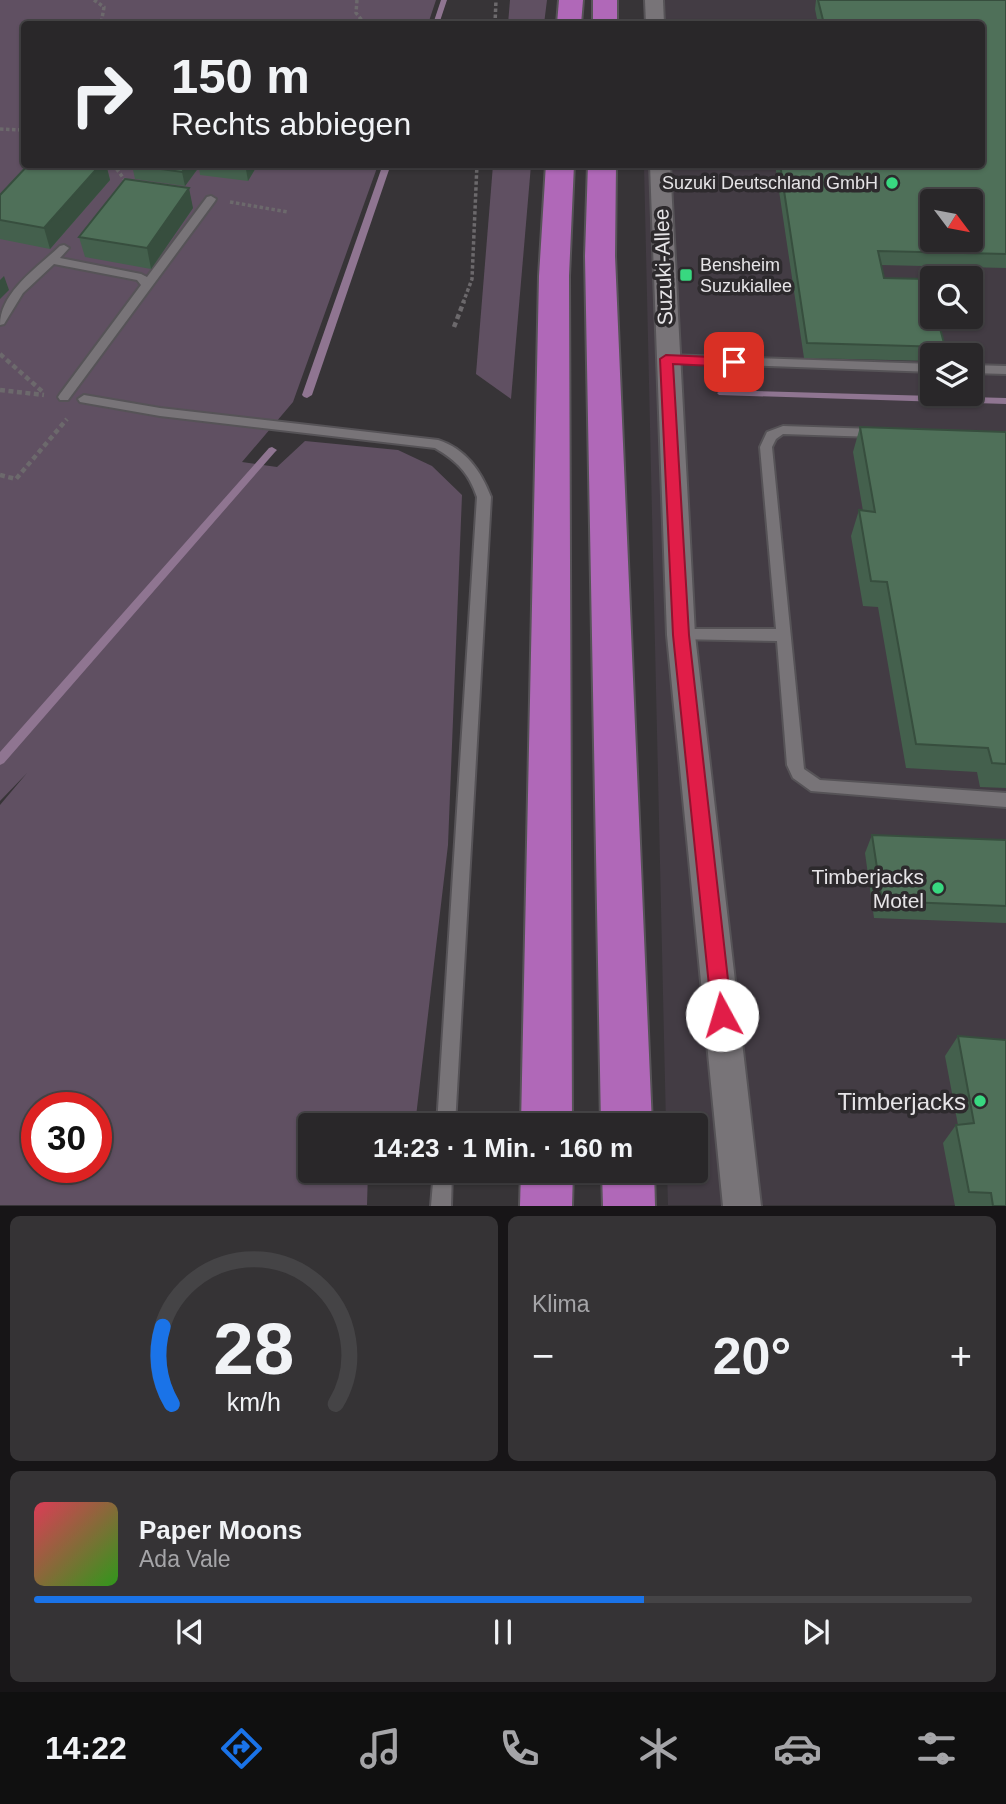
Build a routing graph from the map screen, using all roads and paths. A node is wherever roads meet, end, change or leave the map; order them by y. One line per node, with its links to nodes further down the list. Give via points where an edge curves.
1 (94, 0): 7 (path, via 104,7)
2 (357, 0): 8 (path, via 356,13)
3 (496, 0): 9 (path)
4 (571, 0): 10 (highway)
5 (605, 0): 11 (highway)
6 (654, 0): 12 (street)
7 (102, 21)
8 (363, 21)
9 (495, 21)
10 (569, 21)
11 (605, 21)
12 (655, 21)
13 (0, 128): 14 (path)
14 (21, 130)
15 (117, 168): 20 (path, via 127,184)
16 (477, 168): 26 (path, via 472,279)
17 (560, 168): 41 (highway, via 554,276)
18 (602, 168): 42 (highway, via 600,256)
19 (660, 168): 28 (street, Suzuki-Allee)
20 (120, 192)
21 (211, 199): 24 (lane)
22 (64, 248): 23 (lane)
23 (51, 260): 24 (lane, via 141,277); 25 (lane, via 19,291)
24 (147, 285): 33 (lane)
25 (0, 321)
26 (454, 327)
27 (0, 354): 32 (path)
28 (666, 359): 29 (lane); 37 (street, Suzuki-Allee)
29 (920, 368)
30 (983, 369): 31 (lane)
31 (1006, 370)
32 (47, 396)
33 (64, 397)
34 (84, 400): 36 (path, via 16,479); 40 (lane, via 438,443 476,472 484,497)
35 (886, 433): 38 (lane, via 783,430 769,439 766,447)
36 (0, 475)
37 (681, 635): 38 (lane); 49 (street, Suzuki-Allee)
38 (784, 635): 39 (lane, via 795,765 806,780 830,789)
39 (1006, 800)
40 (447, 1113)
41 (547, 1113)
42 (627, 1113)
43 (442, 1183): 46 (lane)
44 (547, 1183): 47 (highway)
45 (628, 1183): 48 (highway)
46 (441, 1206)
47 (546, 1206)
48 (629, 1206)
49 (742, 1206)

